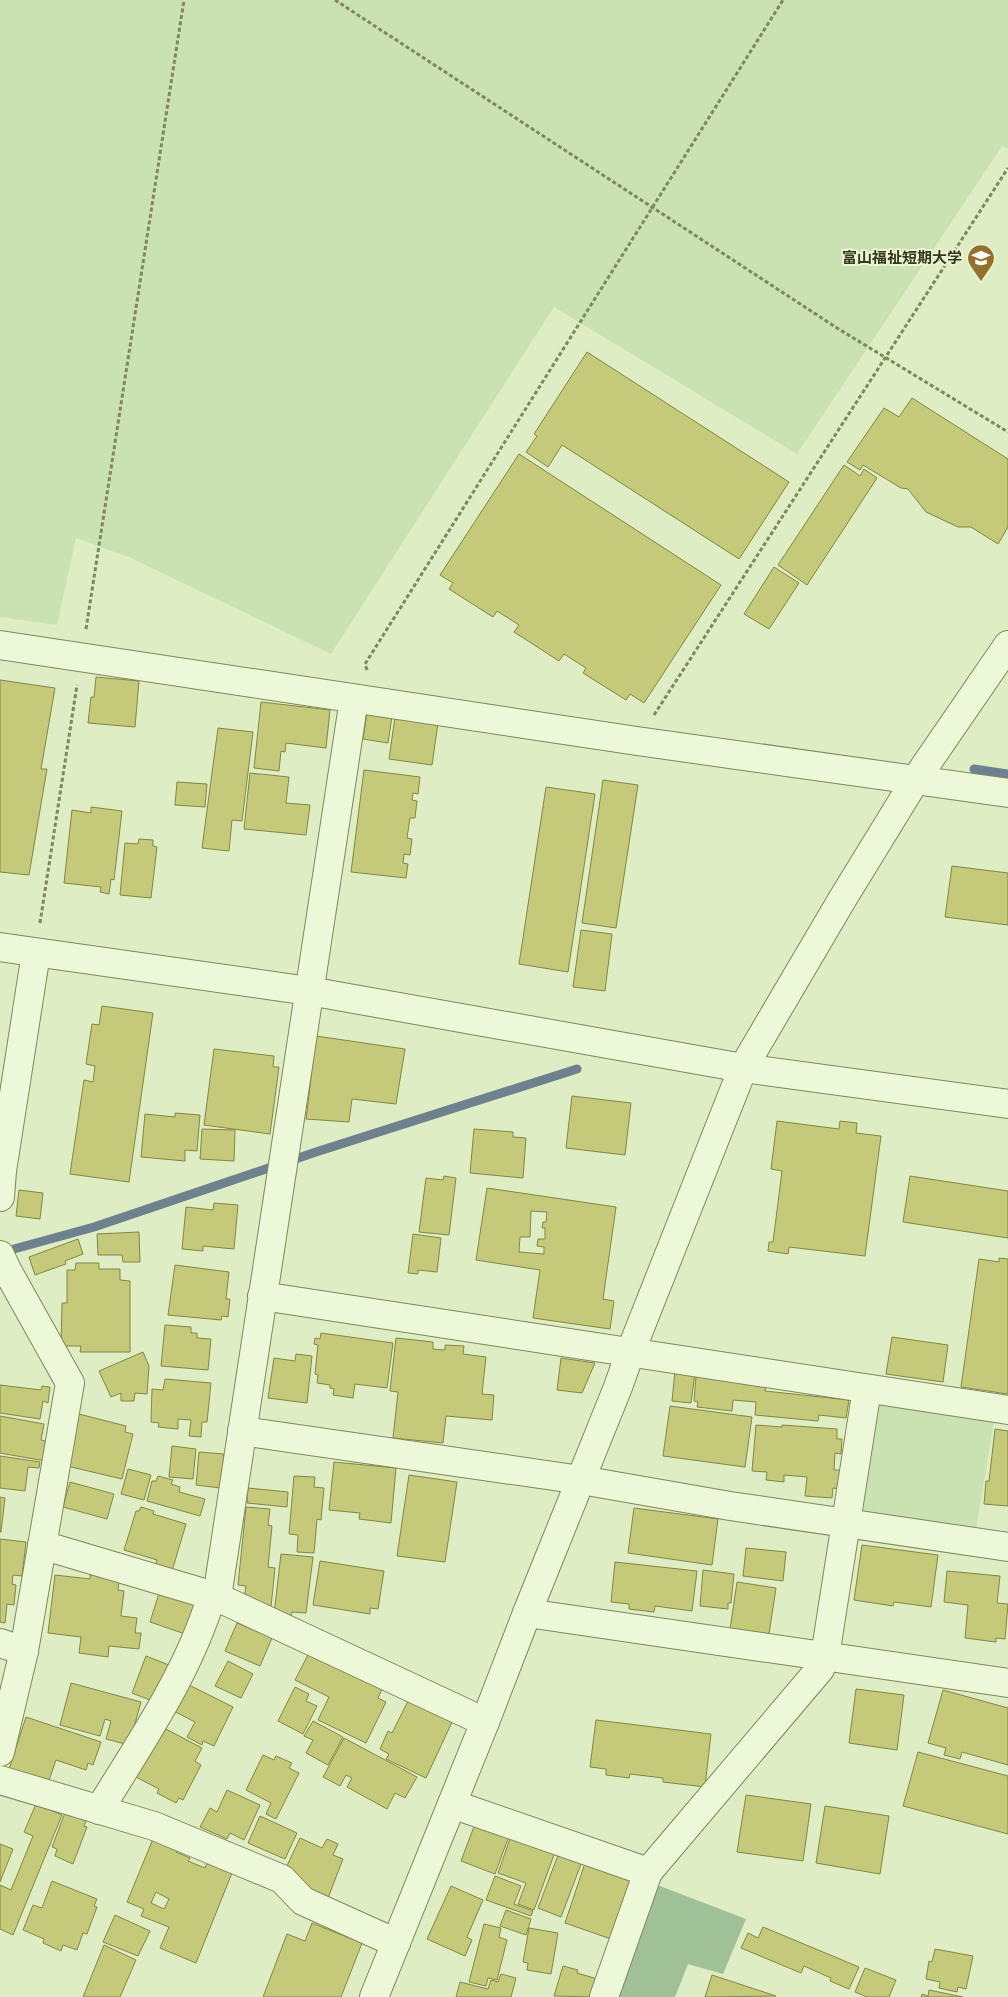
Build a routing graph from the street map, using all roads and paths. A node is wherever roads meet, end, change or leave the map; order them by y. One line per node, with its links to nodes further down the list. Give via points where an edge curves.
1 (184, 0): 10 (path)
2 (335, 0): 5 (path)
3 (783, 0): 5 (path)
4 (1008, 168): 6 (path)
5 (651, 207): 6 (path); 11 (path, via 365,664)
6 (886, 358): 7 (path); 12 (path)
7 (1008, 432)
8 (0, 645): 10 (street)
9 (1008, 645): 13 (street)
10 (81, 658): 11 (street); 16 (path)
11 (365, 700): 12 (street); 17 (street)
12 (638, 741): 13 (street)
13 (916, 779): 14 (street); 18 (street)
14 (1008, 793)
15 (0, 948): 16 (street)
16 (36, 952): 17 (street); 20 (street)
17 (309, 991): 18 (street); 22 (street)
18 (743, 1068): 19 (street); 23 (street)
19 (1008, 1104)
20 (1, 1180)
21 (0, 1255): 29 (street, via 70,1383)
22 (262, 1296): 23 (street); 26 (street)
23 (630, 1353): 24 (street); 27 (street)
24 (867, 1389): 25 (street); 28 (street)
25 (1008, 1410)
26 (242, 1431): 27 (street); 31 (street)
27 (581, 1480): 28 (street); 32 (street)
28 (847, 1522): 30 (street); 34 (street)
29 (42, 1545): 31 (street); 33 (street)
30 (1008, 1547)
31 (214, 1596): 36 (street); 40 (street, via 188,1656 154,1720)
32 (527, 1613): 34 (street); 36 (street)
33 (12, 1647): 37 (street)
34 (826, 1656): 35 (street); 41 (street, via 820,1669)
35 (1008, 1682)
36 (485, 1722): 39 (street)
37 (0, 1752)
38 (0, 1780): 40 (street)
39 (452, 1804): 41 (street); 42 (street)
40 (99, 1810): 42 (street, via 154,1826 282,1879 303,1901)
41 (648, 1872): 44 (street)
42 (396, 1944): 43 (street)
43 (374, 1997)
44 (604, 1997)

